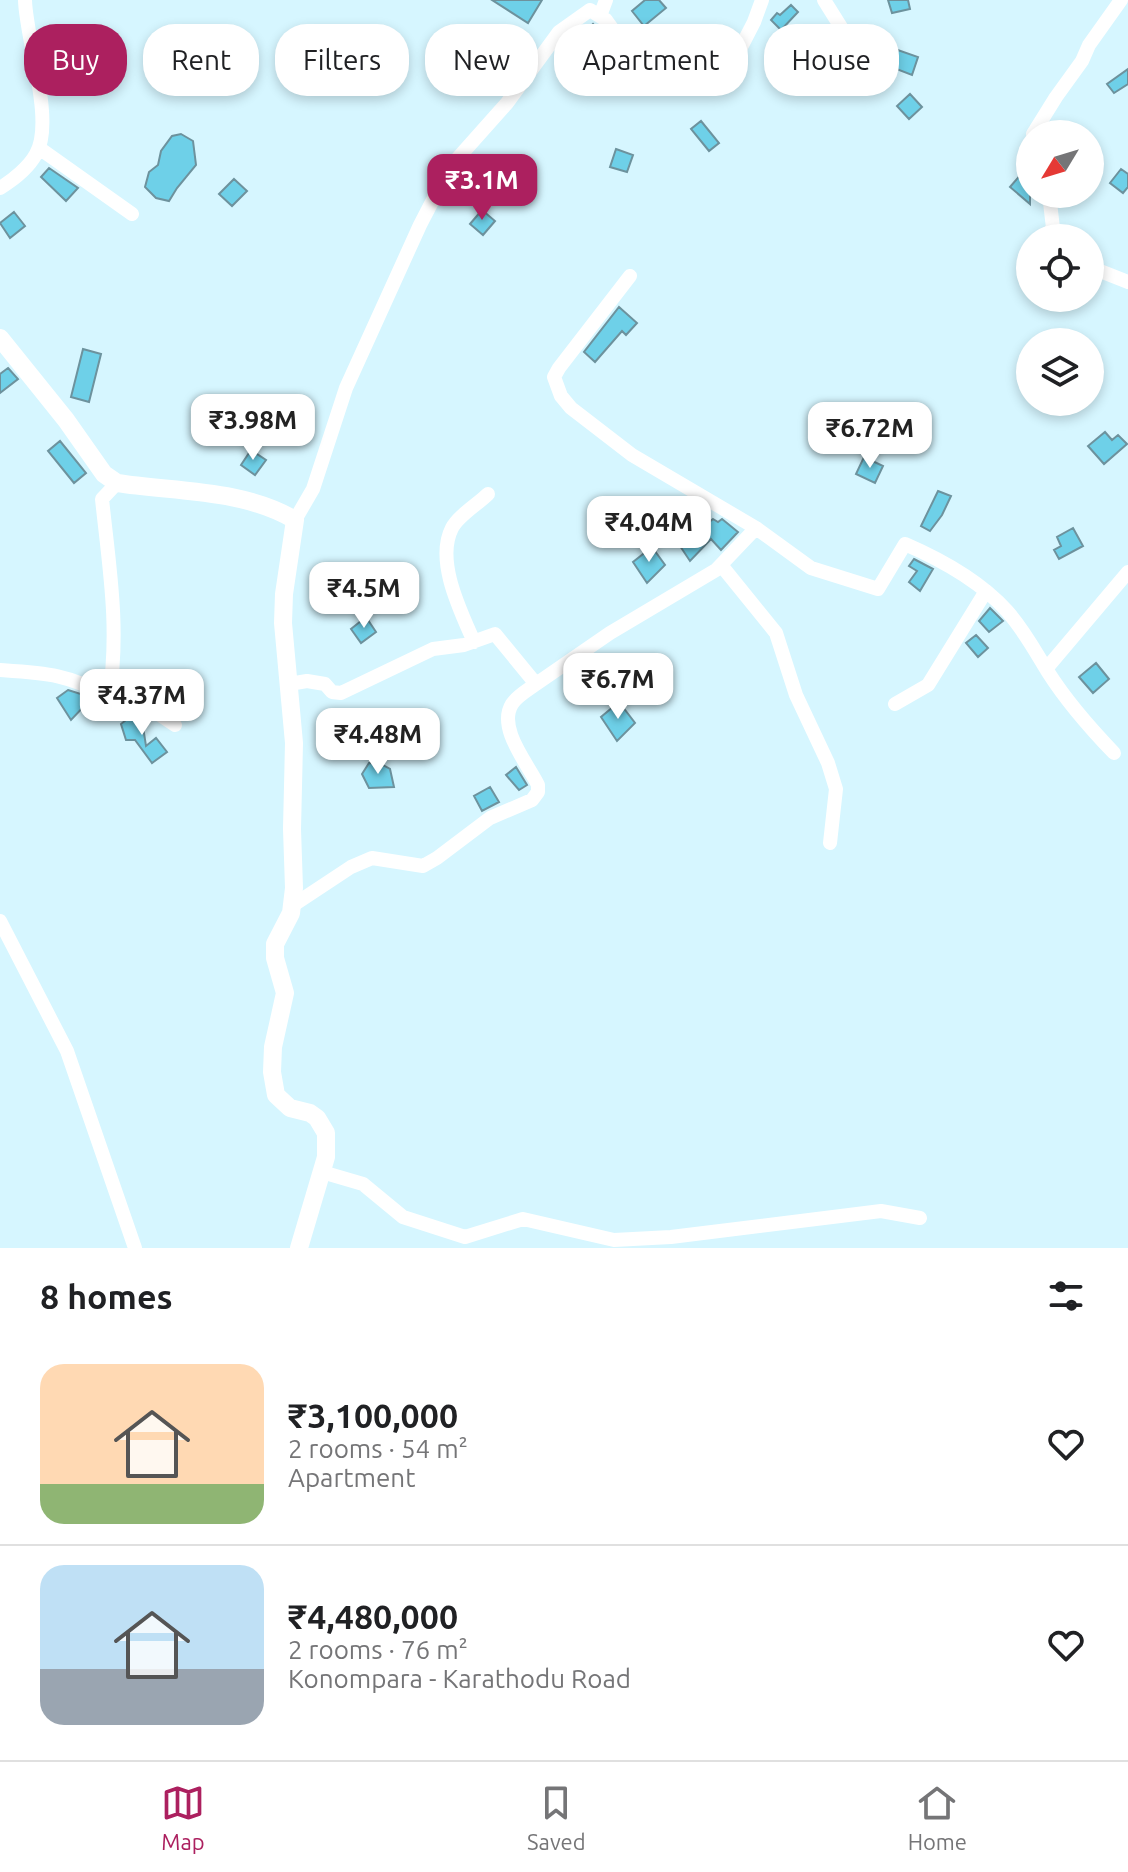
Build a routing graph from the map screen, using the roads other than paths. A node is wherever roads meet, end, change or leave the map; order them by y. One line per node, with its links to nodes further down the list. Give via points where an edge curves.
1 (25, 0): 9 (street, via 43,114)
2 (606, 0): 6 (street)
3 (762, 0): 6 (street, via 738,53 714,70 651,56 619,38)
4 (824, 0): 7 (street)
5 (1121, 0): 8 (street)
6 (600, 16): 18 (street, via 590,10 559,32 507,103 450,167 346,388 313,489)
7 (839, 24)
8 (1042, 120)
9 (39, 148): 10 (street); 11 (street)
10 (0, 188)
11 (132, 214)
12 (1104, 273): 14 (street)
13 (630, 276): 19 (street, via 559,368 554,377 561,396 632,455)
14 (1128, 282)
15 (0, 338): 16 (main road, via 104,474)
16 (117, 483): 18 (main road, via 235,498); 28 (street, via 102,499 114,609)
17 (488, 494): 23 (street, via 452,526 448,543 450,588)
18 (295, 520): 26 (main road, via 284,594)
19 (756, 528): 20 (street); 22 (street, via 811,568 878,589 905,544 940,559)
20 (721, 565): 27 (street); 32 (street, via 776,633 796,695 828,763 836,789)
21 (1128, 572): 24 (street)
22 (986, 591): 24 (street, via 1007,611); 29 (street, via 928,685)
23 (474, 642): 26 (street, via 433,649 341,693 325,684); 27 (street, via 495,634)
24 (1046, 669): 31 (street, via 1079,717)
25 (0, 670): 28 (street, via 56,674)
26 (289, 684): 33 (main road, via 294,743)
27 (536, 684): 33 (street, via 514,701 508,718 538,785 532,800 490,818 423,866 372,858)
28 (109, 697): 30 (street, via 142,703)
29 (895, 704)
30 (175, 725)
31 (1114, 753)
32 (830, 843)
33 (292, 906): 35 (main road, via 275,944 285,993 272,1072 276,1095 290,1108 317,1118 326,1133)
34 (0, 921): 38 (street, via 67,1051)
35 (322, 1172): 37 (street, via 363,1184 403,1217 465,1237 523,1219); 39 (main road)
36 (920, 1218): 37 (street, via 881,1211)
37 (600, 1242)
38 (135, 1248)
39 (299, 1248)

